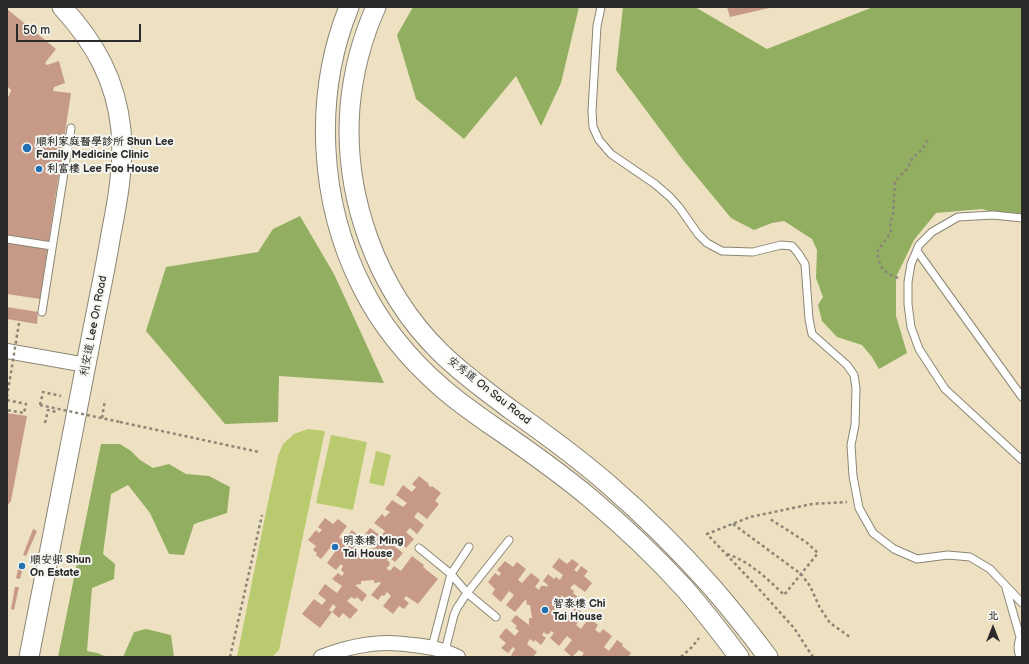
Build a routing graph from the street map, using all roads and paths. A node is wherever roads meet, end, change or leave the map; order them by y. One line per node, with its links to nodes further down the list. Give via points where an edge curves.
1 (62, 7): 15 (main road, 利安道 Lee On Road, via 77,23 108,73 116,100 123,156 119,192)
2 (349, 7): 50 (main road, via 337,44 327,94 327,158 329,183 340,230 363,289 396,340 440,386 469,410 566,479 627,531 684,589)
3 (376, 7): 51 (main road, 安秀道 On Sau Road, via 361,50 352,91 350,155 354,186 362,216 373,251 393,292 421,331 459,369 570,453 635,508 730,608)
4 (601, 7): 26 (lane, via 597,26 592,111 594,128 599,140 611,154 670,197 707,243 722,251 753,252 781,245 792,246 805,264 812,334 847,365 854,375 856,388 852,476)
5 (71, 128): 9 (lane)
6 (928, 139): 11 (path, via 922,150 913,157 907,169 895,181 891,232 878,252 880,264 887,273)
7 (1022, 218): 10 (lane, via 993,215 958,217 932,232 919,245)
8 (7, 239): 9 (lane)
9 (52, 246): 12 (lane)
10 (917, 251): 11 (lane); 17 (lane)
11 (908, 282): 25 (lane, via 908,304 919,349 945,389)
12 (42, 312)
13 (19, 323): 18 (path, bridge)
14 (7, 351): 15 (street)
15 (86, 365): 45 (main road, 利安道 Lee On Road)
16 (61, 396): 22 (path, bridge, via 43,392 40,405)
17 (1022, 397)
18 (7, 399): 20 (path, via 26,404 24,413)
19 (105, 400): 22 (path)
20 (7, 410)
21 (57, 412): 23 (path, via 48,410)
22 (102, 418): 24 (path, bridge)
23 (44, 423)
24 (259, 452)
25 (1022, 460)
26 (857, 502): 29 (path, via 812,504 750,517); 36 (lane, via 873,533 894,549 917,559 948,555 970,557 990,569)
27 (262, 515): 46 (path)
28 (770, 519): 35 (path, via 806,542 818,553)
29 (732, 524): 33 (path, via 707,534); 35 (path)
30 (509, 540): 37 (lane)
31 (469, 547): 34 (lane)
32 (419, 548): 34 (lane)
33 (727, 554): 35 (path, via 738,557 768,579 784,595); 52 (path, via 794,628)
34 (451, 574): 37 (lane); 43 (lane)
35 (801, 574): 41 (path, via 830,623)
36 (1006, 586): 38 (lane); 40 (lane)
37 (467, 593): 39 (lane); 43 (lane)
38 (1022, 603)
39 (496, 617)
40 (1021, 636): 44 (lane)
41 (850, 637)
42 (699, 638): 49 (path)
43 (438, 649): 47 (street, via 389,643 349,648); 48 (street)
44 (1017, 655)
45 (29, 657)
46 (230, 657)
47 (321, 657)
48 (458, 657)
49 (681, 657)
50 (739, 657)
51 (768, 657)
52 (813, 657)

